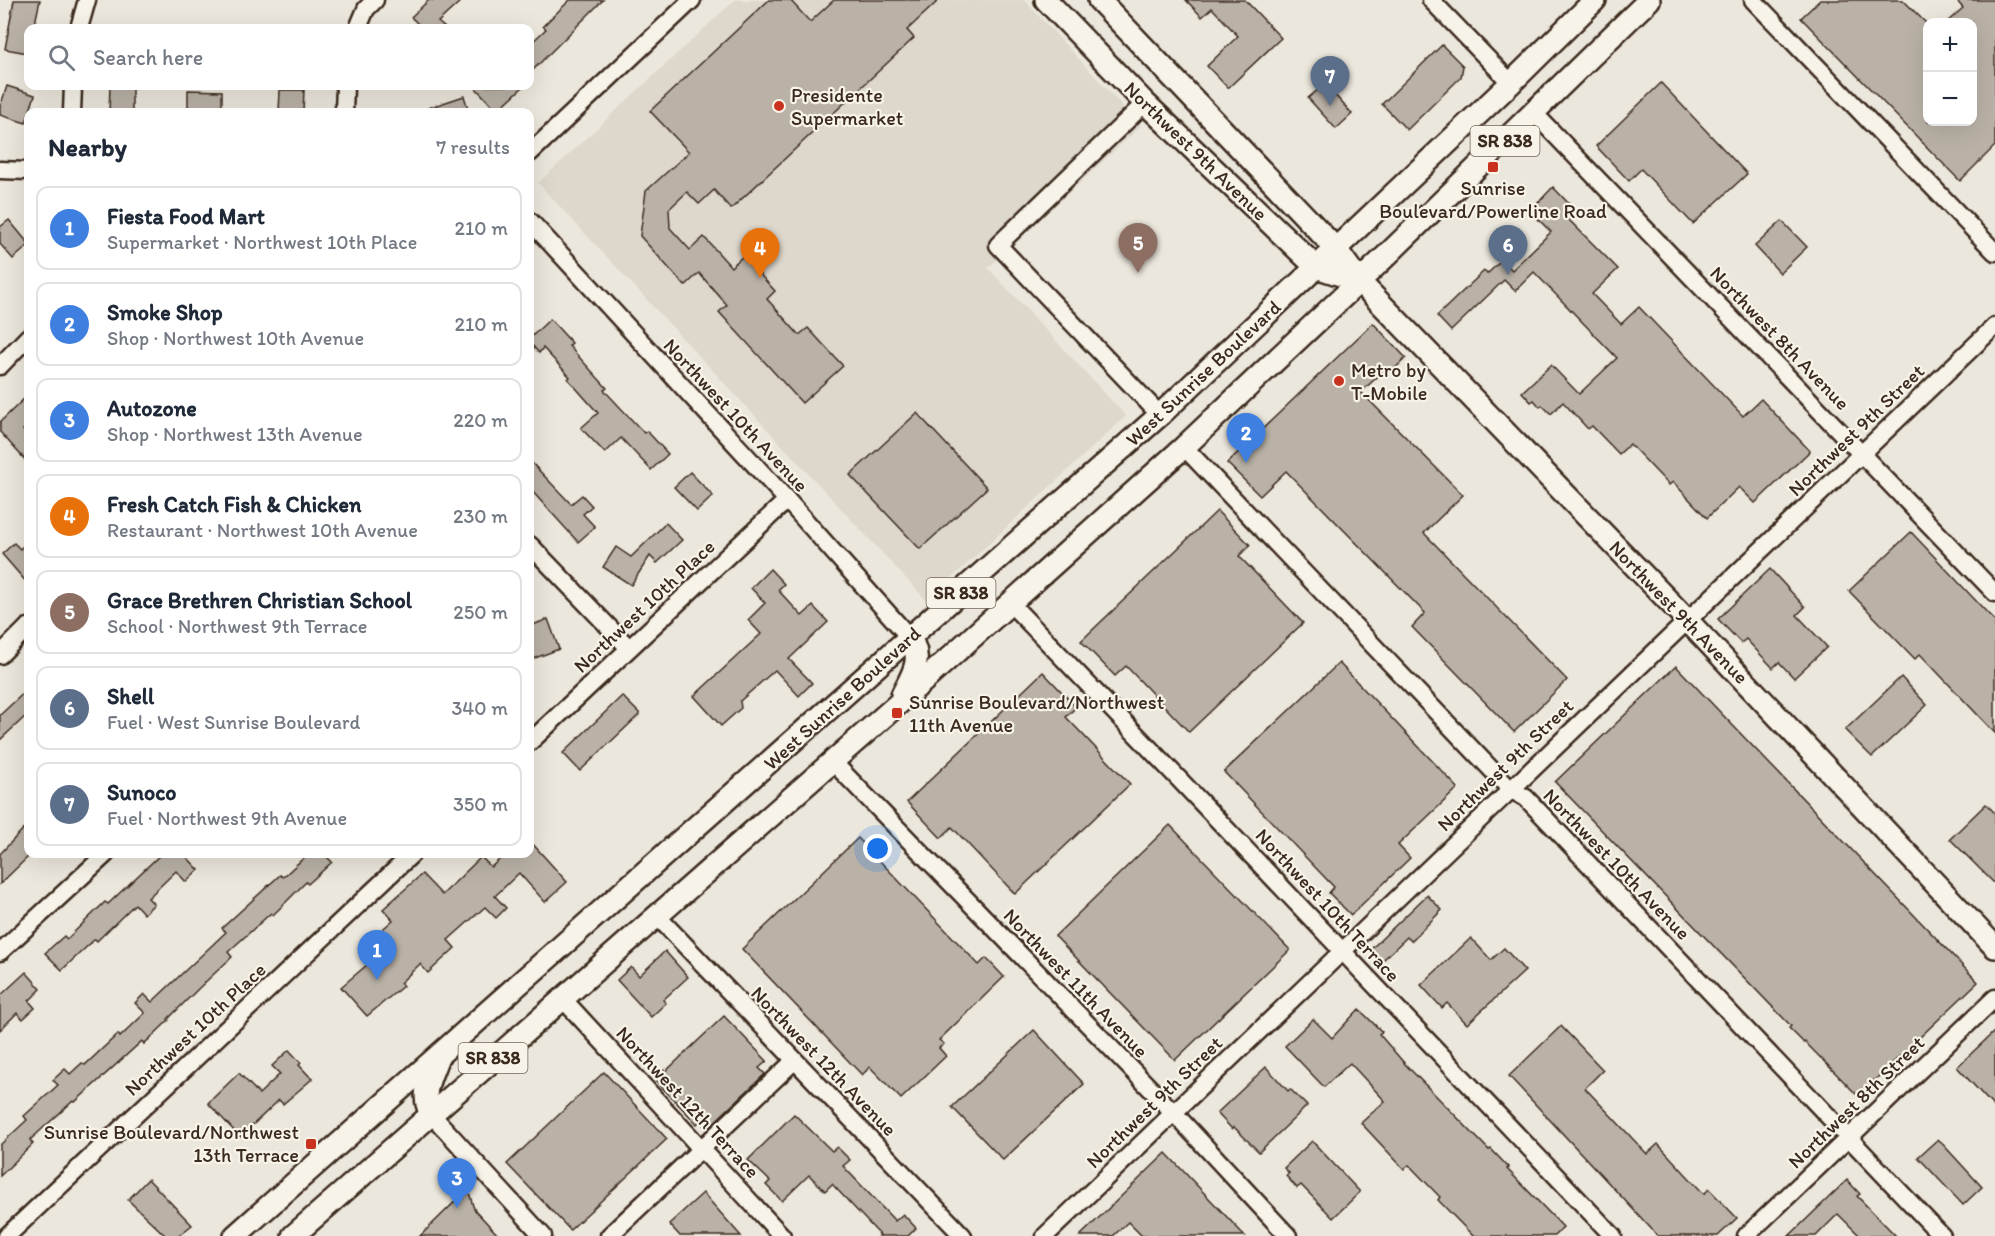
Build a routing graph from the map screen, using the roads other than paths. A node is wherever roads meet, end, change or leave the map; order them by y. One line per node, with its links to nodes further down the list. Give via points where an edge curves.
1 (87, 0): 10 (street)
2 (375, 0): 11 (street)
3 (692, 0): 19 (street)
4 (1046, 0): 15 (main road, Northwest 9th Avenue)
5 (1099, 0): 23 (main road, Northwest 9th Avenue)
6 (1431, 0): 12 (street)
7 (1595, 0): 12 (main road, West Sunrise Boulevard / SR 838)
8 (1649, 0): 18 (main road, West Sunrise Boulevard / SR 838)
9 (1753, 0): 24 (street)
10 (80, 24)
11 (360, 24)
12 (1511, 83): 23 (main road, West Sunrise Boulevard / SR 838)
13 (73, 90): 16 (street)
14 (345, 90): 17 (street)
15 (1145, 103): 25 (main road, Northwest 9th Avenue); 30 (street, via 998,245)
16 (72, 108)
17 (344, 108)
18 (1534, 112): 26 (main road, West Sunrise Boulevard / SR 838); 32 (street, Northwest 8th Avenue)
19 (534, 149)
20 (0, 170): 21 (street)
21 (24, 171)
22 (534, 225): 33 (street, Northwest 10th Avenue)
23 (1335, 249): 25 (main road, West Sunrise Boulevard / SR 838); 26 (main road, Northwest 9th Avenue)
24 (1995, 252)
25 (1316, 267): 26 (main road, Northwest 9th Avenue); 30 (main road, West Sunrise Boulevard / SR 838)
26 (1359, 281): 31 (main road, West Sunrise Boulevard / SR 838); 37 (main road, Northwest 9th Avenue)
27 (1995, 326): 32 (street, Northwest 9th Street)
28 (24, 341): 29 (street)
29 (0, 366)
30 (1160, 415): 39 (main road, West Sunrise Boulevard / SR 838)
31 (1184, 447): 36 (main road, West Sunrise Boulevard / SR 838); 45 (street, Northwest 10th Avenue)
32 (1862, 454): 35 (street, Northwest 8th Avenue); 37 (street, Northwest 9th Street)
33 (787, 500): 39 (street, Northwest 10th Avenue); 40 (street, Northwest 10th Place)
34 (534, 549): 40 (street)
35 (1995, 593)
36 (1011, 604): 42 (main road, West Sunrise Boulevard / SR 838); 50 (street, Northwest 10th Terrace)
37 (1687, 620): 45 (street, Northwest 9th Street); 49 (main road, Northwest 9th Avenue)
38 (24, 631): 41 (street)
39 (910, 638): 42 (main road, via 917,648 917,658); 54 (main road, West Sunrise Boulevard / SR 838)
40 (629, 648): 43 (street, Northwest 10th Place)
41 (0, 655)
42 (898, 704): 44 (main road, West Sunrise Boulevard / SR 838)
43 (534, 738)
44 (832, 761): 48 (main road, West Sunrise Boulevard / SR 838); 56 (street, Northwest 11th Avenue)
45 (1510, 789): 50 (street, Northwest 9th Street); 58 (street, Northwest 10th Avenue, via 1526,798)
46 (102, 858): 51 (street)
47 (408, 858): 61 (street, Northwest 10th Place)
48 (656, 915): 52 (main road, West Sunrise Boulevard / SR 838); 55 (street, Northwest 12th Avenue)
49 (1995, 947)
50 (1341, 951): 56 (street, Northwest 9th Street); 69 (street, Northwest 10th Terrace)
51 (0, 952)
52 (562, 998): 57 (main road, West Sunrise Boulevard / SR 838); 59 (street, Northwest 12th Terrace)
53 (1995, 998): 58 (street, Northwest 8th Street)
54 (438, 1056): 57 (main road, via 426,1091); 62 (main road, West Sunrise Boulevard / SR 838)
55 (794, 1061): 59 (street); 66 (street, Northwest 12th Avenue)
56 (1174, 1113): 67 (street, Northwest 9th Street); 68 (street, Northwest 11th Avenue)
57 (431, 1114): 60 (main road, West Sunrise Boulevard / SR 838); 63 (street)
58 (1848, 1137): 70 (street, Northwest 8th Street); 71 (street, Northwest 10th Avenue)
59 (702, 1149): 64 (street); 65 (street, Northwest 12th Terrace)
60 (296, 1235)
61 (7, 1236)
62 (235, 1236)
63 (543, 1236)
64 (609, 1236)
65 (782, 1236)
66 (963, 1236)
67 (1045, 1236)
68 (1288, 1236)
69 (1613, 1236)
70 (1746, 1236)
71 (1942, 1236)

